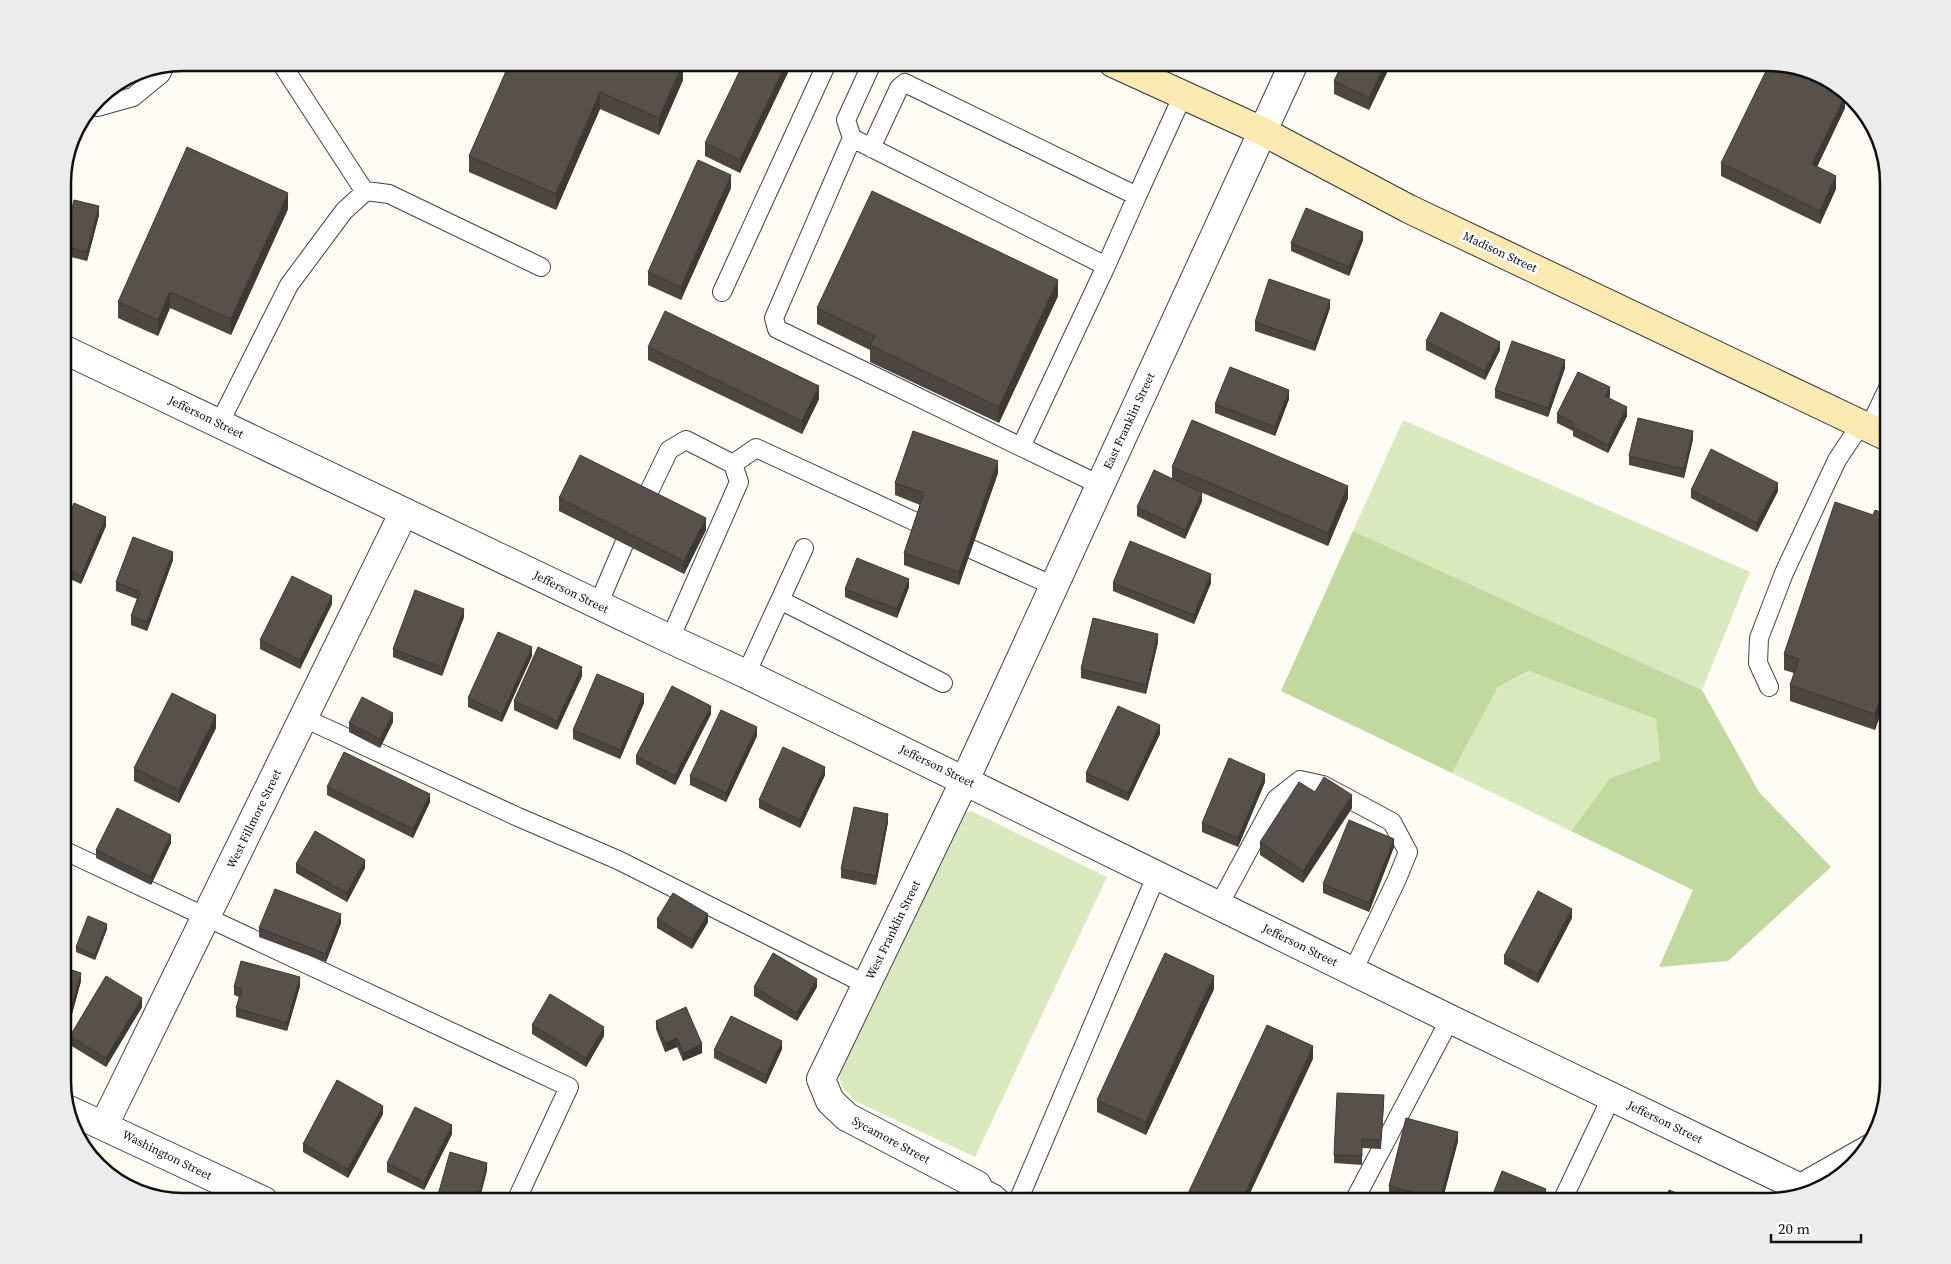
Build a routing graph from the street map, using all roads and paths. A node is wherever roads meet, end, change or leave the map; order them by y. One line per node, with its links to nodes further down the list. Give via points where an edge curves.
1 (285, 71): 12 (lane)
2 (823, 71): 16 (lane)
3 (868, 71): 10 (lane, via 846,120)
4 (1132, 71): 7 (main road, Madison Street)
5 (1290, 71): 9 (street, East Franklin Street)
6 (161, 73): 8 (lane, via 133,97)
7 (1183, 95): 9 (main road, Madison Street); 13 (lane)
8 (103, 105)
9 (1262, 131): 20 (main road, Madison Street, via 1409,208); 23 (street, East Franklin Street)
10 (852, 138): 11 (lane); 21 (lane, via 774,318 777,329)
11 (871, 148): 13 (lane, via 899,88 905,83); 14 (lane)
12 (365, 192): 15 (lane, via 389,194); 19 (lane, via 344,211 289,285)
13 (1137, 196): 14 (lane)
14 (1106, 266): 21 (lane)
15 (541, 267)
16 (722, 292)
17 (71, 353): 19 (street, Jefferson Street)
18 (1880, 410): 20 (lane)
19 (219, 424): 25 (street, Jefferson Street)
20 (1873, 430): 36 (lane, via 1837,460 1784,573 1759,638 1758,663)
21 (1021, 447): 23 (lane)
22 (733, 464): 24 (lane, via 686,440 670,450); 26 (lane, via 756,448); 33 (lane, via 739,482)
23 (1100, 485): 30 (street, East Franklin Street)
24 (645, 500)
25 (404, 512): 32 (street, Jefferson Street); 37 (street, West Fillmore Street)
26 (918, 523)
27 (624, 544): 32 (lane)
28 (804, 548): 31 (lane)
29 (971, 548): 30 (lane)
30 (1054, 586): 38 (street, East Franklin Street)
31 (780, 600): 34 (lane); 35 (lane)
32 (598, 605): 33 (street, Jefferson Street)
33 (670, 639): 34 (street, Jefferson Street)
34 (746, 674): 38 (street, Jefferson Street)
35 (943, 683)
36 (1768, 687)
37 (304, 718): 42 (street, West Fillmore Street); 44 (lane, via 618,860)
38 (964, 780): 40 (street, Jefferson Street); 44 (street, West Franklin Street)
39 (71, 854): 42 (lane)
40 (1156, 874): 41 (street, Jefferson Street); 56 (lane)
41 (1219, 905): 43 (street, Jefferson Street); 43 (lane, via 1276,799 1300,780 1323,785 1392,822 1408,852)
42 (206, 917): 49 (street, West Fillmore Street); 54 (lane, via 569,1087)
43 (1353, 971): 45 (street, Jefferson Street)
44 (866, 984): 46 (street, West Franklin Street)
45 (1450, 1019): 47 (street, Jefferson Street); 57 (lane)
46 (821, 1079): 55 (street, Sycamore Street, via 830,1101 847,1117)
47 (1612, 1096): 52 (street, Jefferson Street); 58 (lane)
48 (77, 1116): 49 (street, Washington Street)
49 (104, 1125): 53 (street, Washington Street)
50 (1852, 1155): 51 (lane)
51 (1805, 1186)
52 (1801, 1188)
53 (245, 1193)
54 (520, 1193)
55 (986, 1193)
56 (1022, 1193)
57 (1359, 1193)
58 (1566, 1193)

